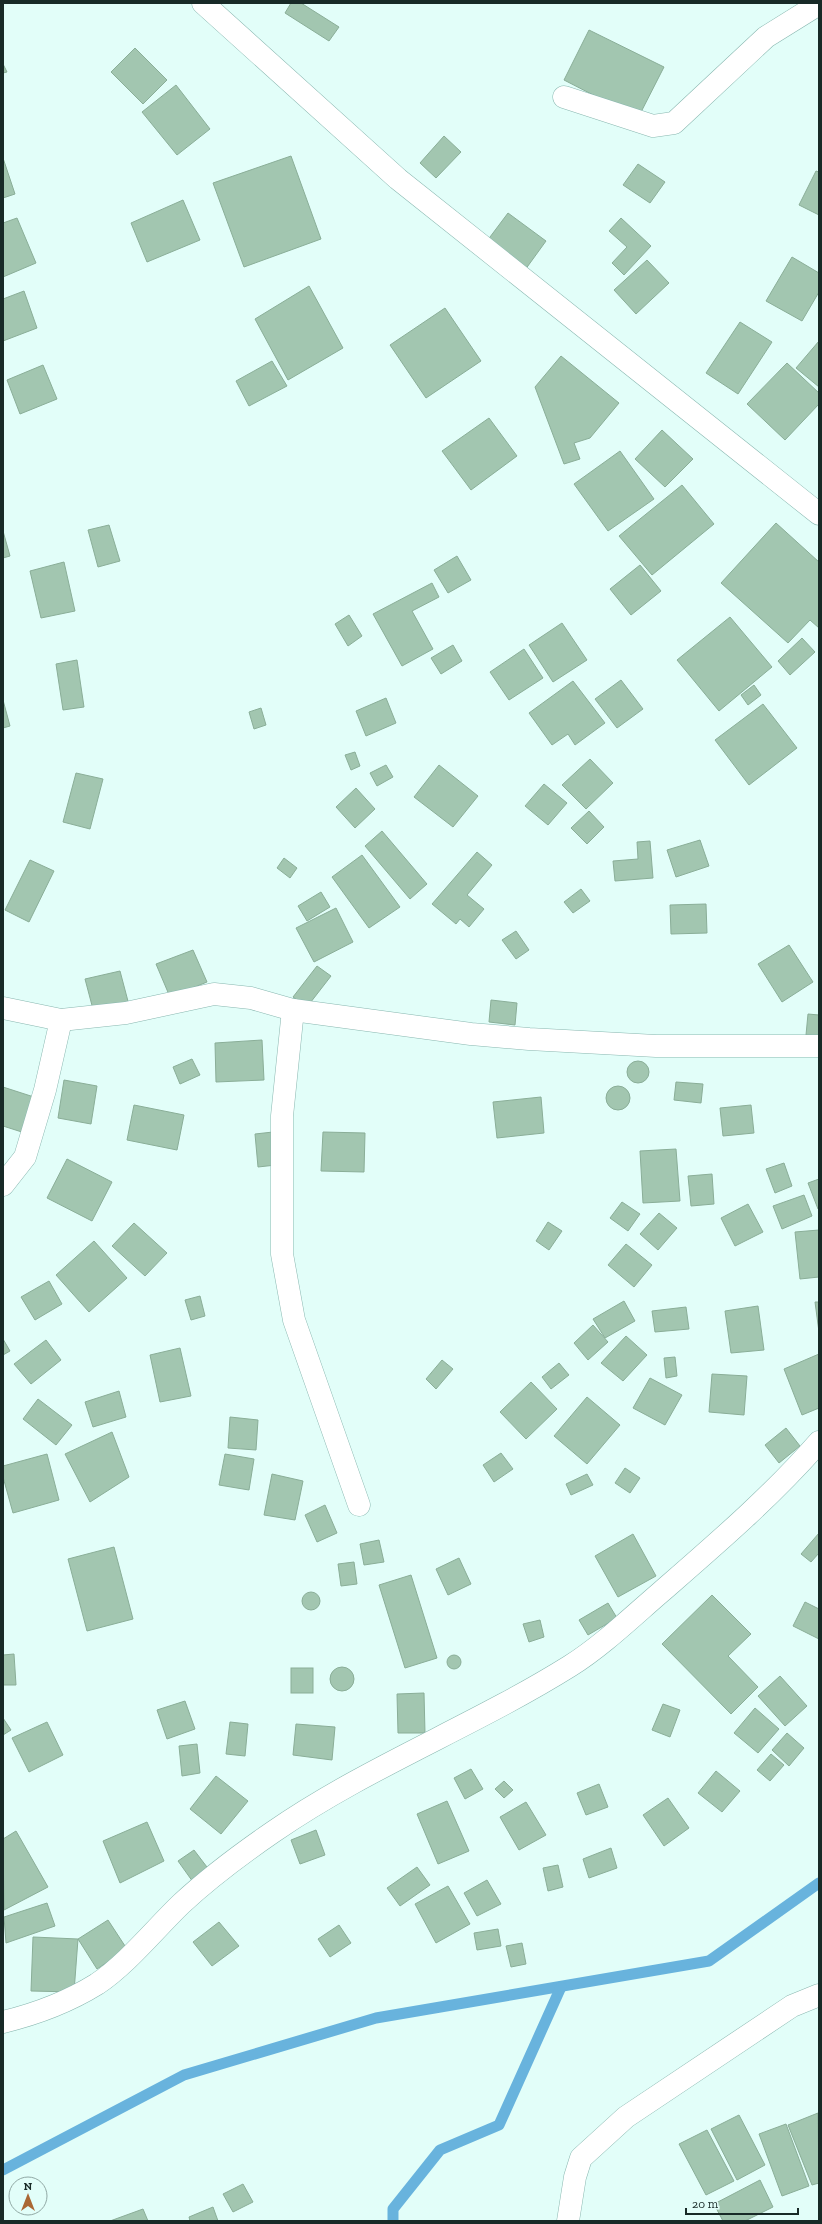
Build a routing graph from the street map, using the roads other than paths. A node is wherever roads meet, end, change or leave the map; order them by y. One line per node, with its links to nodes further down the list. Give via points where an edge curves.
1 (203, 3): 4 (street, via 398,178)
2 (819, 4): 3 (street, via 766,37 674,123 653,126)
3 (564, 97)
4 (819, 514)
5 (3, 1008): 7 (street)
6 (292, 1010): 7 (street, via 251,998 214,994 126,1013); 8 (street, via 529,1040 656,1046); 11 (street, via 282,1116 282,1254 294,1320)
7 (61, 1020): 9 (street, via 45,1090 25,1157)
8 (819, 1046)
9 (3, 1185)
10 (819, 1442): 13 (street, via 737,1526 628,1621 572,1665 348,1785 276,1830 229,1863 181,1904 149,1938 97,1984 40,2013)
11 (359, 1505)
12 (819, 1995): 14 (street, via 792,2006 626,2117 581,2158)
13 (3, 2022)
14 (568, 2221)

